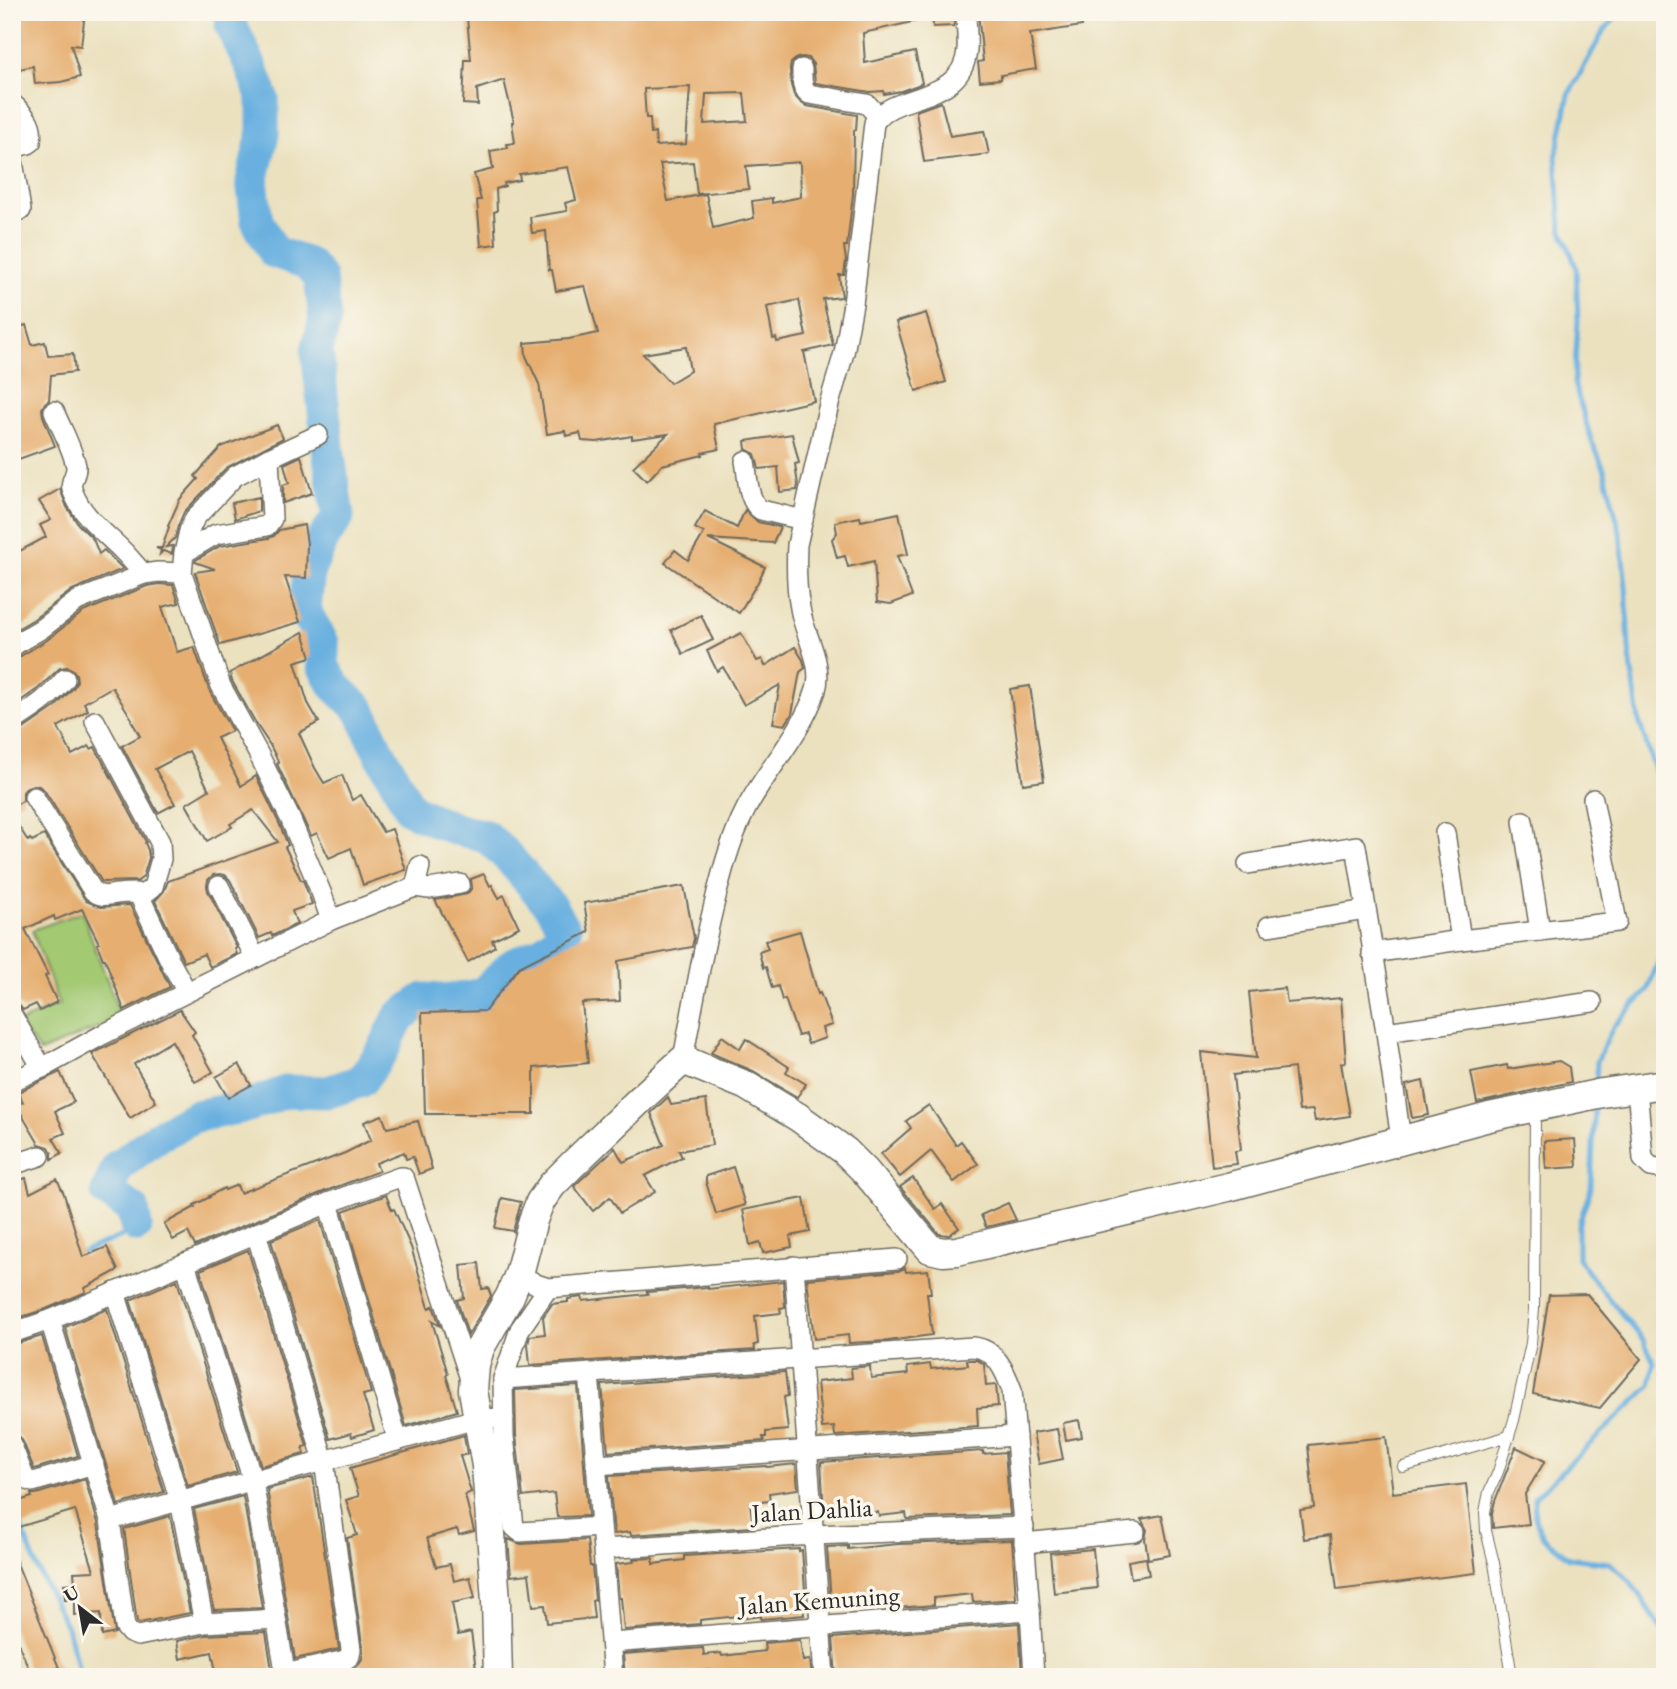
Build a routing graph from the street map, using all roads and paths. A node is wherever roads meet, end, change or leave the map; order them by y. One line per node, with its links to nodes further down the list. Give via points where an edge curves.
1 (966, 12): 4 (street, via 967,52 958,76 939,90)
2 (802, 69): 4 (street, via 809,94 867,104)
3 (12, 103): 5 (street, via 31,123 32,137 32,142)
4 (878, 116): 12 (street, via 844,353)
5 (12, 148)
6 (12, 155): 7 (street)
7 (21, 211)
8 (54, 411): 14 (street, via 74,457 72,492 101,532)
9 (318, 435): 10 (street)
10 (269, 458): 13 (street, via 235,476 195,518); 13 (street, via 272,520 267,526 216,534)
11 (745, 461): 12 (street, via 756,507)
12 (803, 520): 40 (street, via 796,572 800,609 817,666 816,691 798,729 746,809 730,846 700,962)
13 (183, 563): 14 (street); 30 (street, via 222,686 290,818)
14 (144, 574): 15 (street, via 77,601)
15 (12, 647)
16 (65, 679): 18 (street, via 39,705)
17 (95, 721): 28 (street, via 160,842 161,859 153,887)
18 (12, 722)
19 (34, 797): 28 (street, via 93,891)
20 (1593, 799): 32 (street, via 1617,922)
21 (1523, 821): 32 (street)
22 (1445, 833): 33 (street)
23 (1248, 864): 29 (street, via 1356,846)
24 (420, 866): 27 (street)
25 (460, 884): 27 (street)
26 (219, 886): 35 (street)
27 (415, 887): 30 (street)
28 (141, 897): 36 (street)
29 (1366, 910): 31 (street); 34 (street)
30 (331, 920): 35 (street)
31 (1269, 926)
32 (1541, 931): 33 (street)
33 (1461, 940): 34 (street)
34 (1372, 953): 39 (street)
35 (255, 957): 36 (street)
36 (187, 992): 41 (street)
37 (1592, 1002): 39 (street)
38 (12, 1015): 41 (street)
39 (1386, 1032): 46 (street)
40 (683, 1060): 46 (street, via 745,1085 845,1151 930,1249 943,1252 1228,1186); 55 (street, via 552,1185 533,1220)
41 (42, 1068): 42 (street)
42 (12, 1080)
43 (1665, 1084): 44 (street)
44 (1637, 1087): 45 (street); 49 (street, via 1643,1159 1651,1167)
45 (1535, 1106): 46 (street); 66 (lane, via 1534,1309)
46 (1401, 1140)
47 (40, 1156): 48 (street)
48 (12, 1165)
49 (1665, 1169)
50 (328, 1203): 51 (street); 63 (street, via 403,1177); 67 (street)
51 (256, 1233): 53 (street); 70 (street)
52 (897, 1259): 54 (street)
53 (184, 1263): 57 (street); 74 (street)
54 (794, 1266): 56 (street); 60 (street)
55 (519, 1274): 56 (street); 63 (street, via 480,1348)
56 (548, 1288): 62 (street, via 520,1329)
57 (115, 1293): 58 (street); 75 (street)
58 (50, 1320): 59 (street); 71 (street)
59 (12, 1333)
60 (801, 1359): 61 (street); 65 (street, via 983,1348 998,1361 1009,1382); 69 (street)
61 (589, 1373): 62 (street); 72 (street)
62 (503, 1378): 64 (street)
63 (473, 1390): 64 (street)
64 (491, 1419): 67 (street); 77 (street, via 504,1436 517,1530); 88 (street, via 488,1486)
65 (1016, 1436): 69 (street); 80 (street)
66 (1509, 1436): 73 (lane); 92 (lane, via 1485,1512)
67 (398, 1441): 70 (street)
68 (12, 1446): 71 (street, via 28,1481)
69 (808, 1451): 72 (street); 79 (street)
70 (324, 1461): 74 (street); 87 (street, via 350,1656)
71 (94, 1464): 76 (street)
72 (596, 1465): 77 (street)
73 (1403, 1467)
74 (253, 1481): 75 (street); 83 (street)
75 (180, 1501): 76 (street); 84 (street)
76 (110, 1520): 84 (street, via 125,1627 130,1633 138,1636)
77 (601, 1527): 81 (street)
78 (1135, 1532): 80 (street, Jalan Dahlia)
79 (814, 1535): 80 (street, Jalan Dahlia); 81 (street, Jalan Dahlia); 85 (street)
80 (1024, 1535): 82 (street)
81 (604, 1549): 86 (street)
82 (1030, 1610): 85 (street, Jalan Kemuning); 91 (street)
83 (276, 1619): 84 (street); 87 (street)
84 (204, 1623)
85 (820, 1626): 86 (street, Jalan Kemuning); 90 (street)
86 (611, 1643): 89 (street)
87 (286, 1675)
88 (498, 1677)
89 (613, 1677)
90 (824, 1677)
91 (1034, 1677)
92 (1512, 1677)

